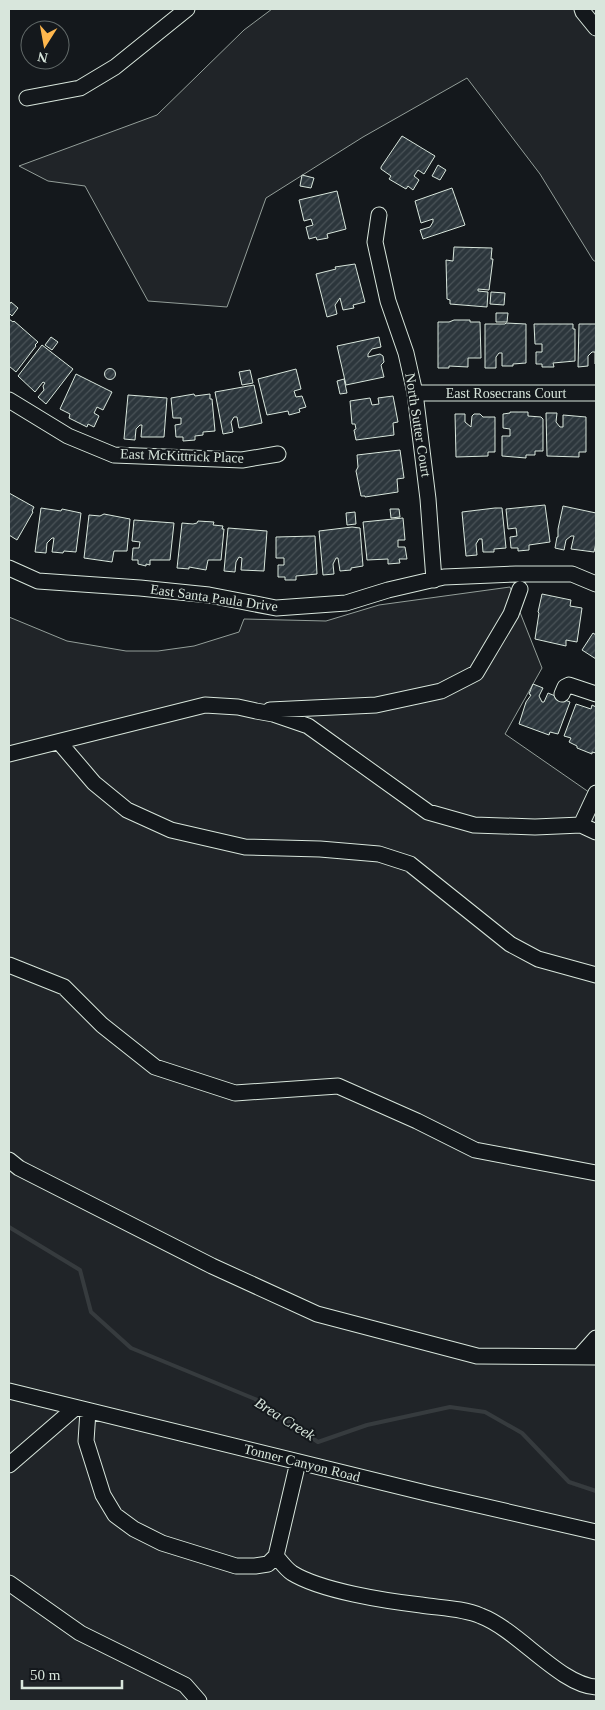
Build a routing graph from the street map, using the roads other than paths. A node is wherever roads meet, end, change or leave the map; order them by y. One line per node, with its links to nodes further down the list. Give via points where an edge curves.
1 (187, 9): 4 (street, via 115,66 80,88)
2 (582, 9): 3 (street)
3 (596, 28)
4 (28, 98)
5 (379, 215): 6 (street, North Sutter Court, via 375,242 388,301 406,353)
6 (415, 393): 7 (street, East Rosecrans Court); 11 (street, North Sutter Court)
7 (596, 393)
8 (9, 400): 9 (street, East McKittrick Place, via 68,436 114,455 242,460)
9 (278, 454)
10 (9, 568): 11 (street, East Santa Paula Drive, via 38,581 210,595 276,608 346,604)
11 (434, 580): 12 (street, East Santa Paula Drive, via 462,576 572,574)
12 (596, 584)
13 (520, 589): 16 (street, via 512,614 476,673 441,691 376,705)
14 (562, 694): 15 (street, via 569,685)
15 (596, 694)
16 (256, 711): 17 (street, via 206,705); 20 (street, via 308,726 428,812 474,825)
17 (59, 742): 18 (street); 23 (street, via 94,782 127,810 171,830 245,847 380,854 410,864 510,944 538,960)
18 (9, 754)
19 (596, 792): 20 (street)
20 (581, 826): 21 (street)
21 (596, 832)
22 (9, 965): 25 (street, via 64,987 102,1026 155,1067 235,1093 338,1086 475,1150)
23 (596, 975)
24 (9, 1160): 27 (street, via 212,1266 317,1314 477,1356)
25 (596, 1173)
26 (596, 1338): 27 (street)
27 (580, 1356): 28 (street)
28 (596, 1357)
29 (9, 1391): 30 (street, Tonner Canyon Road)
30 (81, 1409): 31 (street, Tonner Canyon Road); 32 (street); 34 (street, via 86,1442 103,1495 116,1515 134,1529 162,1543 236,1566 268,1564)
31 (298, 1462): 33 (street, Tonner Canyon Road); 34 (street)
32 (9, 1465)
33 (596, 1532)
34 (276, 1556): 36 (street, via 290,1572 309,1581 356,1594 481,1616 506,1629 563,1674 587,1687)
35 (9, 1583): 37 (street, via 80,1632 185,1685)
36 (596, 1687)
37 (199, 1701)

